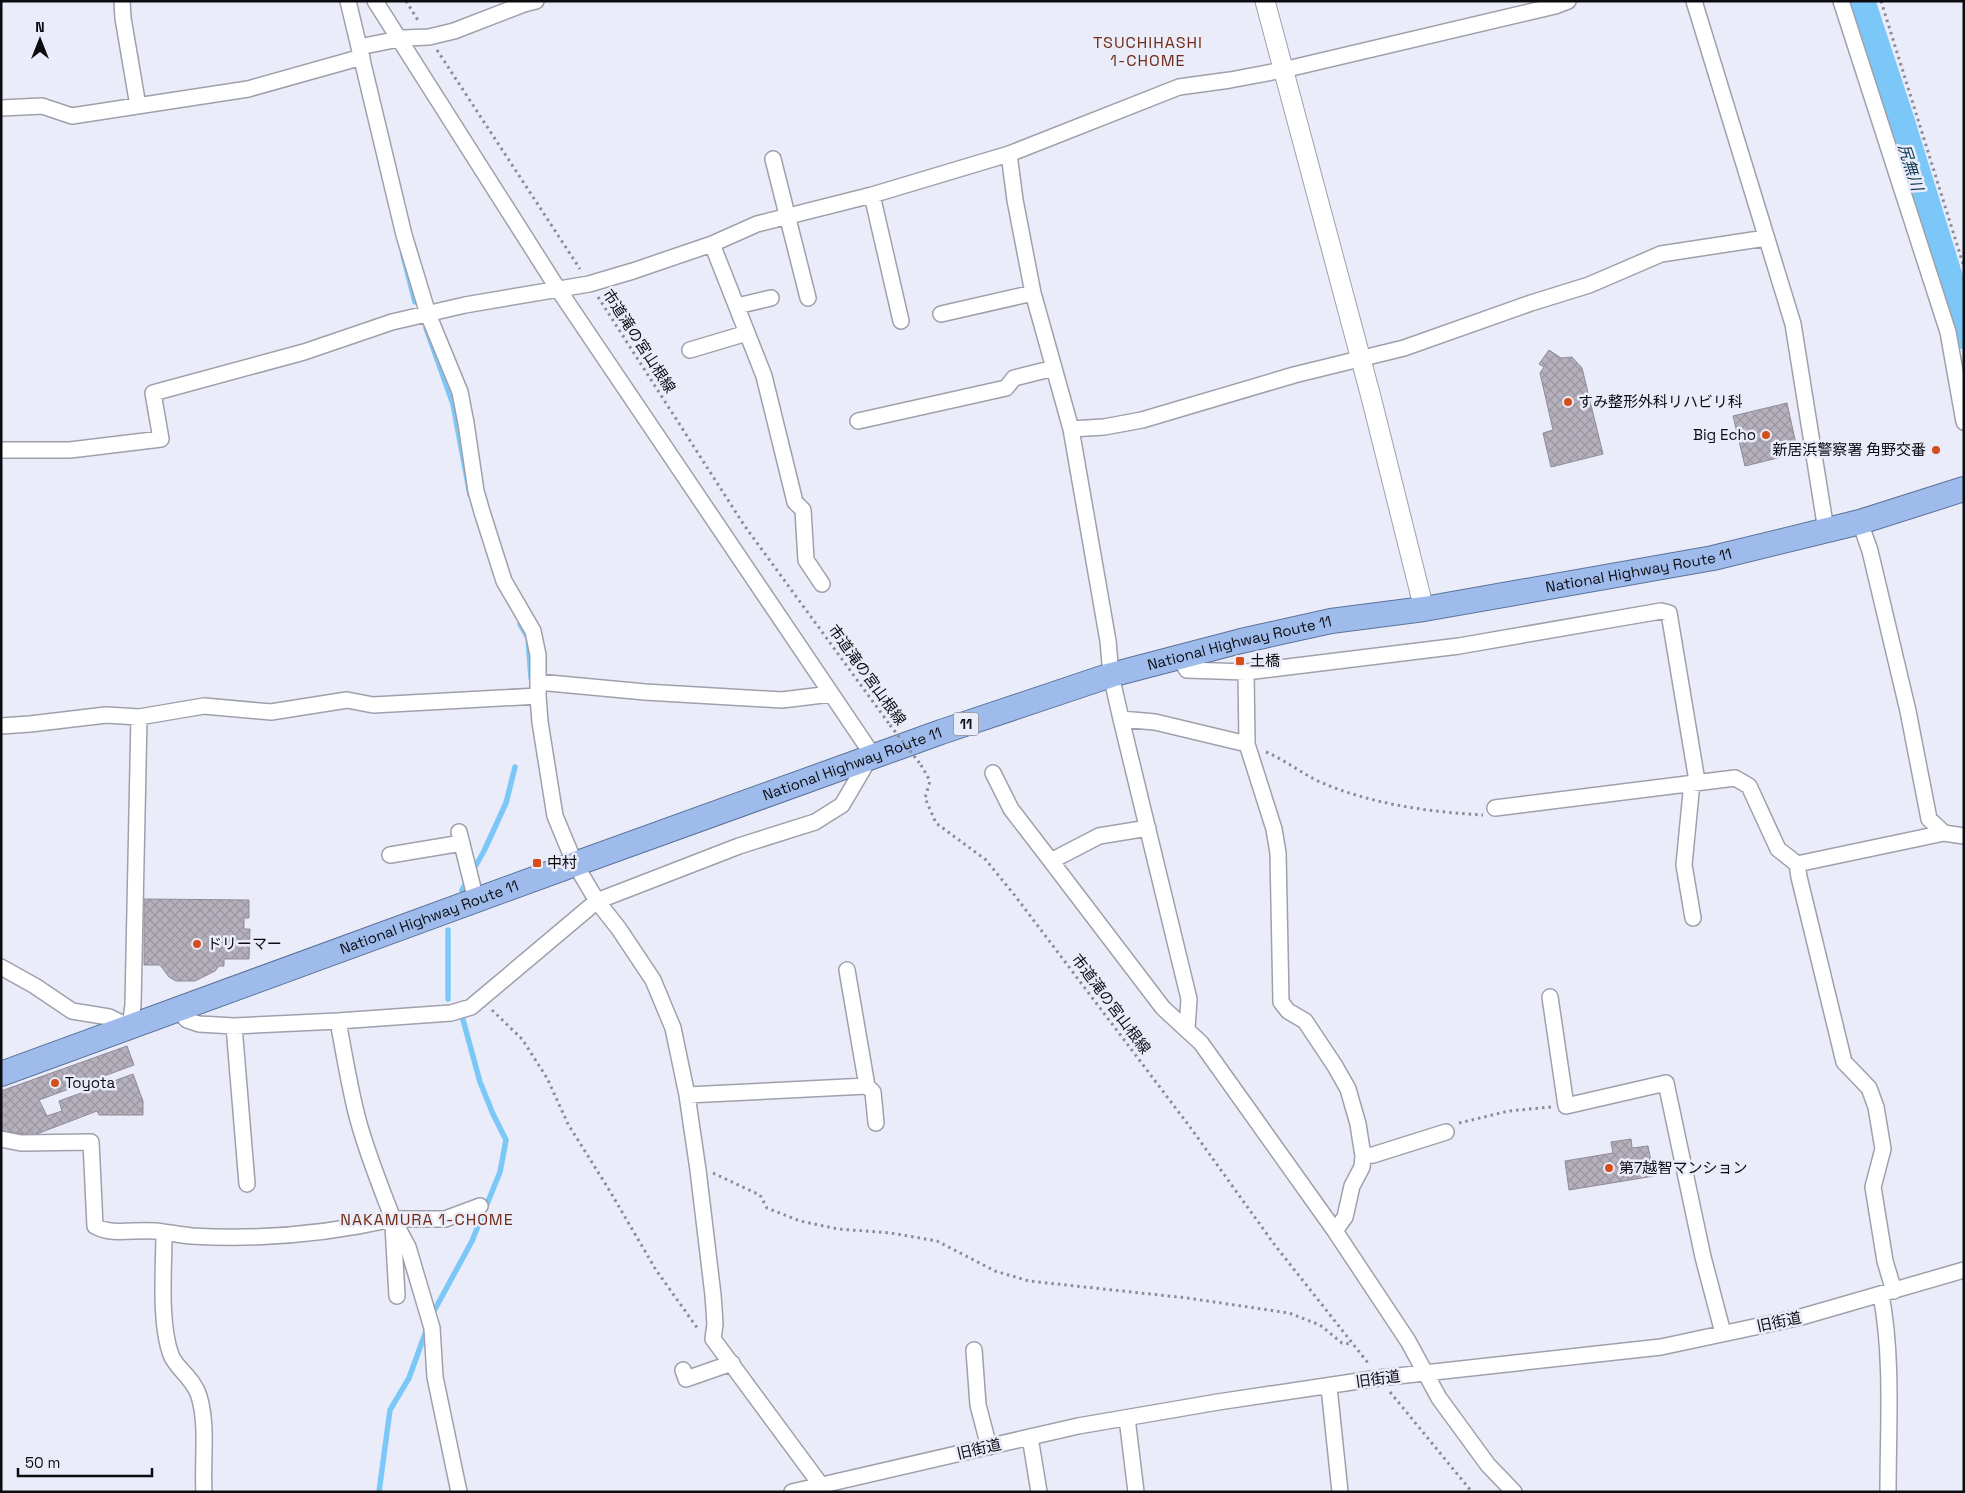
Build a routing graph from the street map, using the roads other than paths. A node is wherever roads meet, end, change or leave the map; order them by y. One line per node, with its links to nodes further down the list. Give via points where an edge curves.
1 (122, 1): 12 (street)
2 (348, 1): 10 (street)
3 (375, 1): 9 (street)
4 (536, 1): 9 (street, via 454,31)
5 (1265, 1): 11 (street)
6 (1568, 1): 11 (street)
7 (1694, 1): 18 (street)
8 (1841, 1): 33 (street, via 1948,332)
9 (398, 39): 10 (street); 20 (street)
10 (361, 52): 12 (street, via 248,89); 25 (street, via 404,235)
11 (1283, 70): 14 (street, via 1179,87); 30 (street)
12 (138, 106): 13 (street, via 72,116 42,106)
13 (1, 108)
14 (1009, 154): 16 (street); 21 (street)
15 (773, 159): 17 (street)
16 (872, 195): 17 (street); 27 (street)
17 (787, 217): 19 (street, via 757,224); 23 (street)
18 (1766, 238): 30 (street, via 1661,254 1589,285 1404,348); 38 (street, via 1793,324)
19 (712, 244): 20 (street, via 589,284); 24 (street)
20 (558, 289): 25 (street); 45 (street)
21 (1033, 293): 26 (street); 31 (street)
22 (771, 298): 24 (street)
23 (808, 298)
24 (737, 306): 28 (street)
25 (428, 314): 35 (street, via 152,393 161,439 70,450); 44 (street, via 460,392 476,491 504,581 533,631 538,655)
26 (942, 314)
27 (901, 321)
28 (747, 333): 29 (street); 39 (street, via 764,376 795,502 803,510 806,560)
29 (690, 350)
30 (1361, 358): 34 (street, via 1142,420); 40 (street)
31 (1054, 368): 32 (street, via 1014,378 1006,388); 34 (street)
32 (858, 421)
33 (1964, 422)
34 (1070, 429): 43 (street, via 1108,641)
35 (1, 450)
36 (1964, 489): 37 (highway, National Highway Route 11 / 11)
37 (1860, 522): 38 (highway, National Highway Route 11 / 11); 55 (street, via 1870,551 1908,711 1929,819)
38 (1826, 530): 40 (highway, National Highway Route 11 / 11, via 1713,558)
39 (822, 584)
40 (1424, 609): 41 (highway, National Highway Route 11 / 11, via 1331,621)
41 (1179, 658): 42 (street, via 1186,670); 43 (highway, National Highway Route 11 / 11)
42 (1246, 672): 49 (street); 52 (street, via 1459,646 1661,611 1669,613)
43 (1111, 675): 47 (street); 50 (highway, National Highway Route 11 / 11)
44 (538, 689): 45 (street, via 782,700); 46 (street, via 373,705 347,700 272,712 204,706); 59 (street, via 555,816)
45 (831, 694): 50 (street)
46 (139, 717): 48 (street, via 106,715); 70 (street)
47 (1121, 720): 49 (street, via 1155,722); 54 (street)
48 (1, 726)
49 (1247, 744): 78 (street, via 1274,829 1278,853 1281,1002 1288,1011 1306,1021 1348,1089)
50 (871, 758): 59 (highway, National Highway Route 11 / 11); 62 (street, via 842,805 815,822 739,846)
51 (993, 773): 58 (street, via 1011,809)
52 (1694, 782): 53 (street); 60 (street, via 1735,778 1749,786 1778,849); 63 (street, via 1684,865)
53 (1495, 808)
54 (1148, 828): 58 (street, via 1099,836); 71 (street, via 1189,999)
55 (1944, 834): 56 (street); 60 (street)
56 (1964, 836)
57 (390, 855): 61 (street, via 461,837)
58 (1051, 861): 71 (street, via 1163,1008)
59 (575, 864): 61 (highway, National Highway Route 11 / 11); 62 (street)
60 (1798, 864): 85 (street, via 1844,1062 1869,1088 1876,1107 1883,1149 1873,1186)
61 (472, 885): 67 (highway, National Highway Route 11 / 11)
62 (597, 900): 68 (street, via 471,1008 452,1013); 74 (street, via 653,980 673,1028)
63 (1693, 918)
64 (1, 967): 70 (street, via 72,1011 109,1017)
65 (847, 970): 73 (street)
66 (1550, 997): 87 (street, via 1566,1106 1666,1083 1703,1257)
67 (177, 1009): 69 (street, via 188,1020 199,1024); 70 (highway, National Highway Route 11 / 11)
68 (338, 1021): 69 (street); 81 (street, via 357,1118)
69 (234, 1026): 79 (street)
70 (130, 1027): 72 (highway, National Highway Route 11 / 11)
71 (1186, 1029): 82 (street, via 1201,1043)
72 (1, 1074)
73 (867, 1086): 74 (street); 75 (street, via 873,1092)
74 (687, 1095): 89 (street, via 713,1295 713,1339)
75 (876, 1123)
76 (1446, 1132): 78 (street, via 1373,1156)
77 (1, 1139): 83 (street, via 21,1143 91,1142 95,1226 103,1231)
78 (1363, 1156): 82 (street, via 1345,1217)
79 (247, 1184)
80 (480, 1206): 81 (street, via 445,1219)
81 (393, 1219): 83 (street, via 293,1235 231,1237); 86 (street); 98 (street, via 408,1247 432,1328 435,1377)
82 (1334, 1230): 91 (street)
83 (164, 1233): 97 (street, via 164,1310 168,1343 171,1357 190,1378 199,1395 203,1419)
84 (1964, 1270): 85 (street, 旧街道)
85 (1888, 1293): 87 (street, 旧街道, via 1801,1317); 104 (street, via 1885,1317)
86 (397, 1296)
87 (1723, 1333): 91 (street, 旧街道, via 1661,1347)
88 (974, 1350): 95 (street, via 978,1404)
89 (732, 1364): 90 (street, via 686,1379); 96 (street)
90 (683, 1370)
91 (1427, 1374): 92 (street, 旧街道); 103 (street, via 1439,1398 1488,1465)
92 (1329, 1387): 93 (street, 旧街道); 102 (street)
93 (1127, 1418): 94 (street, 旧街道); 101 (street)
94 (1030, 1437): 95 (street, 旧街道); 100 (street)
95 (989, 1447): 96 (street, 旧街道)
96 (824, 1488): 99 (street, 旧街道)
97 (204, 1492)
98 (459, 1492)
99 (792, 1492)
100 (1039, 1492)
101 (1136, 1492)
102 (1340, 1492)
103 (1514, 1492)
104 (1888, 1492)

